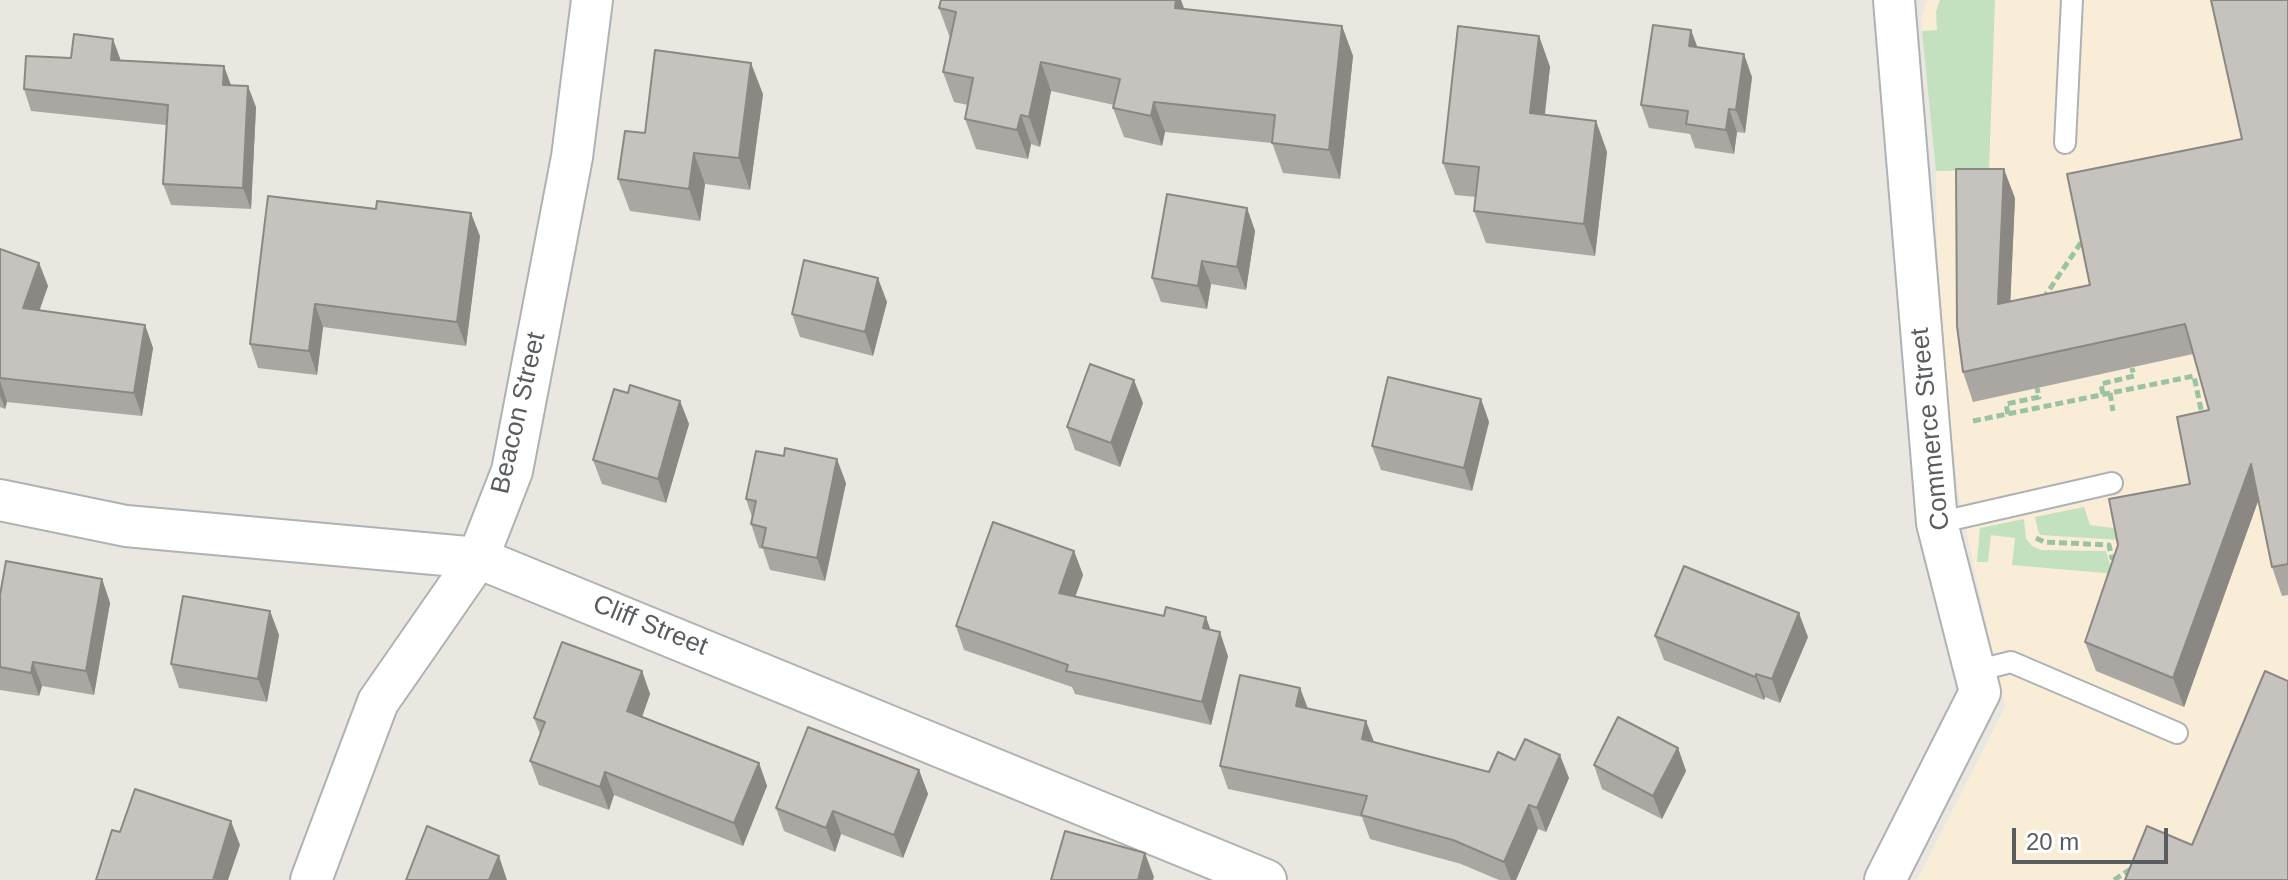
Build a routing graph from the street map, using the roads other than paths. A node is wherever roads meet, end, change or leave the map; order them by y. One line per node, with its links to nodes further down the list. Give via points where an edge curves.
1 (592, 0): 8 (street, Beacon Street, via 572,157 512,471)
2 (1894, 0): 7 (street, Commerce Street)
3 (2072, 0): 4 (lane)
4 (2065, 143)
5 (2112, 483): 7 (lane)
6 (0, 500): 8 (street, Cliff Street, via 126,526)
7 (1937, 523): 9 (street, Commerce Street)
8 (478, 558): 11 (street, Cliff Street); 12 (street, Beacon Street, via 378,702)
9 (1975, 671): 10 (lane, via 2011,662); 13 (street, Commerce Street, via 1980,692)
10 (2177, 733)
11 (1248, 876)
12 (311, 880)
13 (1885, 880)

